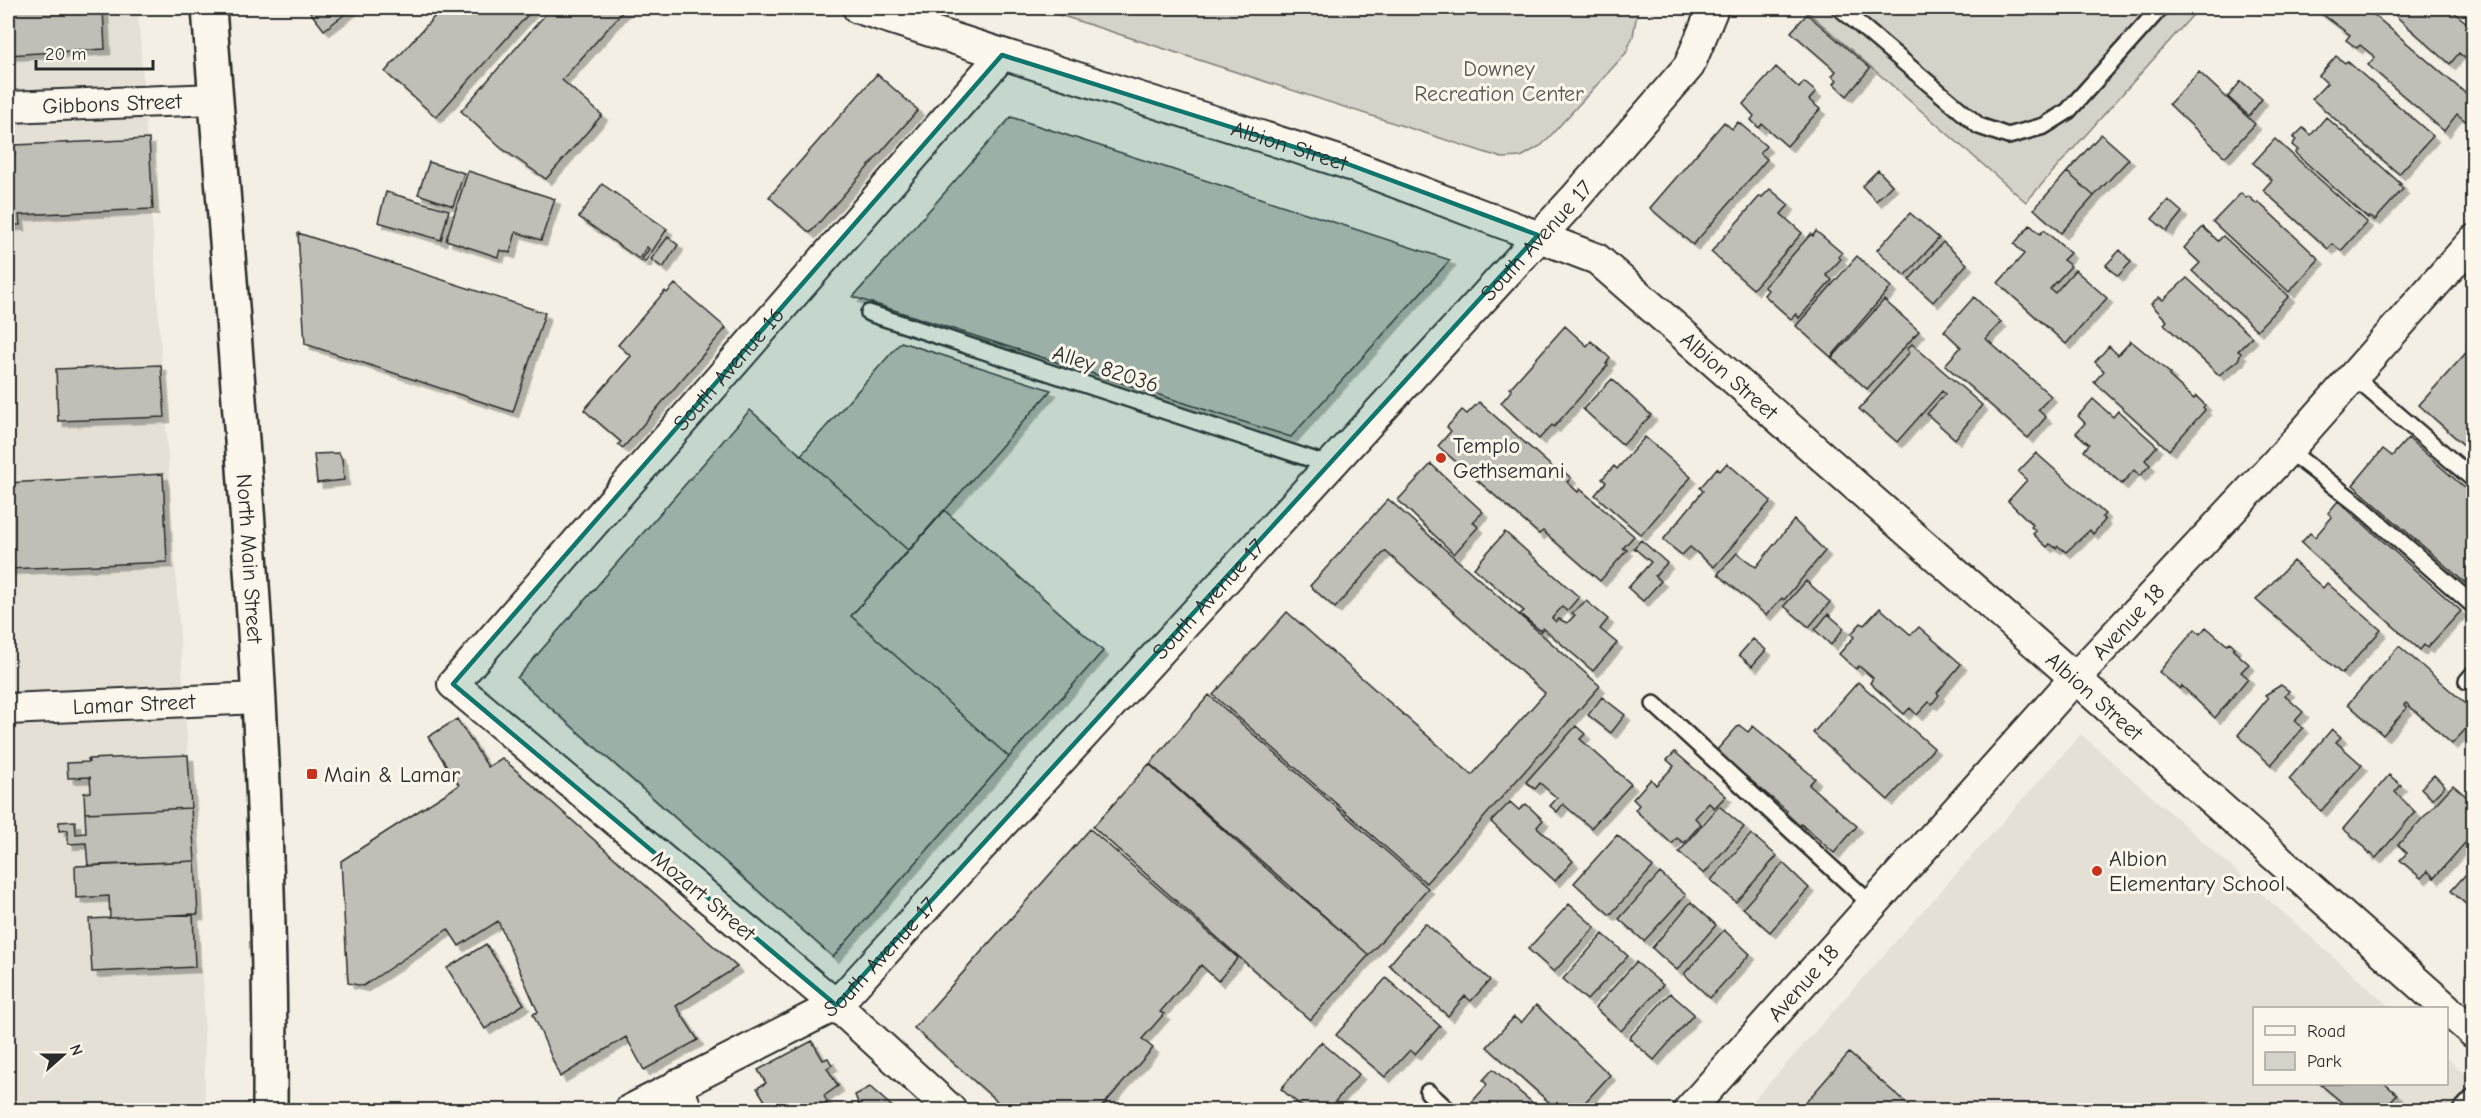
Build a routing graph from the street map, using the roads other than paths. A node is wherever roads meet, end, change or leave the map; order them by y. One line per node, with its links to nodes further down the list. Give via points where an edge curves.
1 (209, 8): 7 (main road, North Main Street)
2 (858, 8): 6 (street, Albion Street)
3 (1713, 8): 9 (street, South Avenue 17, via 1689,66)
4 (1840, 8): 5 (lane, via 1979,126 2007,136 2044,126 2068,111)
5 (2160, 8)
6 (1002, 55): 9 (street, Albion Street, via 1345,163); 18 (street, South Avenue 16)
7 (216, 99): 8 (street, Gibbons Street); 19 (main road, North Main Street)
8 (8, 107)
9 (1538, 235): 14 (street, South Avenue 17); 17 (street, Albion Street, via 1597,260)
10 (2474, 240): 12 (street, Avenue 18)
11 (869, 313): 14 (lane, Alley 82036)
12 (2353, 376): 13 (street, Avenue 18); 15 (lane)
13 (2288, 450): 16 (lane, via 2360,506); 17 (street, Avenue 18)
14 (1329, 465): 23 (street, South Avenue 17)
15 (2474, 480)
16 (2474, 606)
17 (2075, 678): 22 (street, Avenue 18); 24 (street, Albion Street)
18 (453, 684): 23 (street, Mozart Street)
19 (259, 698): 21 (street, Lamar Street); 30 (main road, North Main Street, via 270,992)
20 (1654, 704): 22 (lane)
21 (8, 709)
22 (1872, 905): 34 (street, Avenue 18)
23 (836, 1005): 29 (street, South Avenue 17); 32 (street, Mozart Street)
24 (2444, 1007)
25 (2448, 1011): 26 (street, Albion Street)
26 (2474, 1033)
27 (1428, 1092): 33 (lane)
28 (2474, 1096): 35 (lane)
29 (682, 1098): 31 (street, South Avenue 17)
30 (270, 1110)
31 (630, 1110)
32 (951, 1110)
33 (1448, 1110)
34 (1689, 1110)
35 (2461, 1110)

